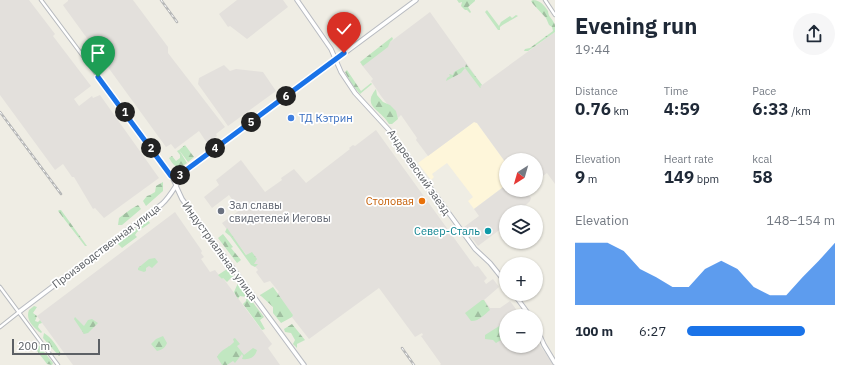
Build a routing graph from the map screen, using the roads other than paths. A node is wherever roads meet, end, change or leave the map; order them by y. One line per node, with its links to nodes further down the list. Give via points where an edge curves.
1 (42, 0): 8 (street, Индустриальная улица)
2 (297, 0): 6 (street, Андреевский заезд)
3 (416, 0): 6 (street, Производственная улица)
4 (545, 0): 5 (street)
5 (555, 15)
6 (336, 59): 7 (street, Производственная улица); 12 (street, Андреевский заезд, via 355,93 382,120 475,249)
7 (183, 174): 8 (street); 9 (street, Производственная улица)
8 (171, 176): 9 (street, Индустриальная улица)
9 (176, 186): 10 (street, Индустриальная улица); 11 (street, Производственная улица)
10 (182, 199): 11 (street, via 175,197); 19 (street, Индустриальная улица)
11 (167, 200): 14 (street, Производственная улица)
12 (499, 274)
13 (0, 287): 14 (street)
14 (19, 312): 15 (street, Производственная улица); 18 (street)
15 (0, 327)
16 (543, 343): 17 (street)
17 (555, 363)
18 (58, 365)
19 (304, 365)

